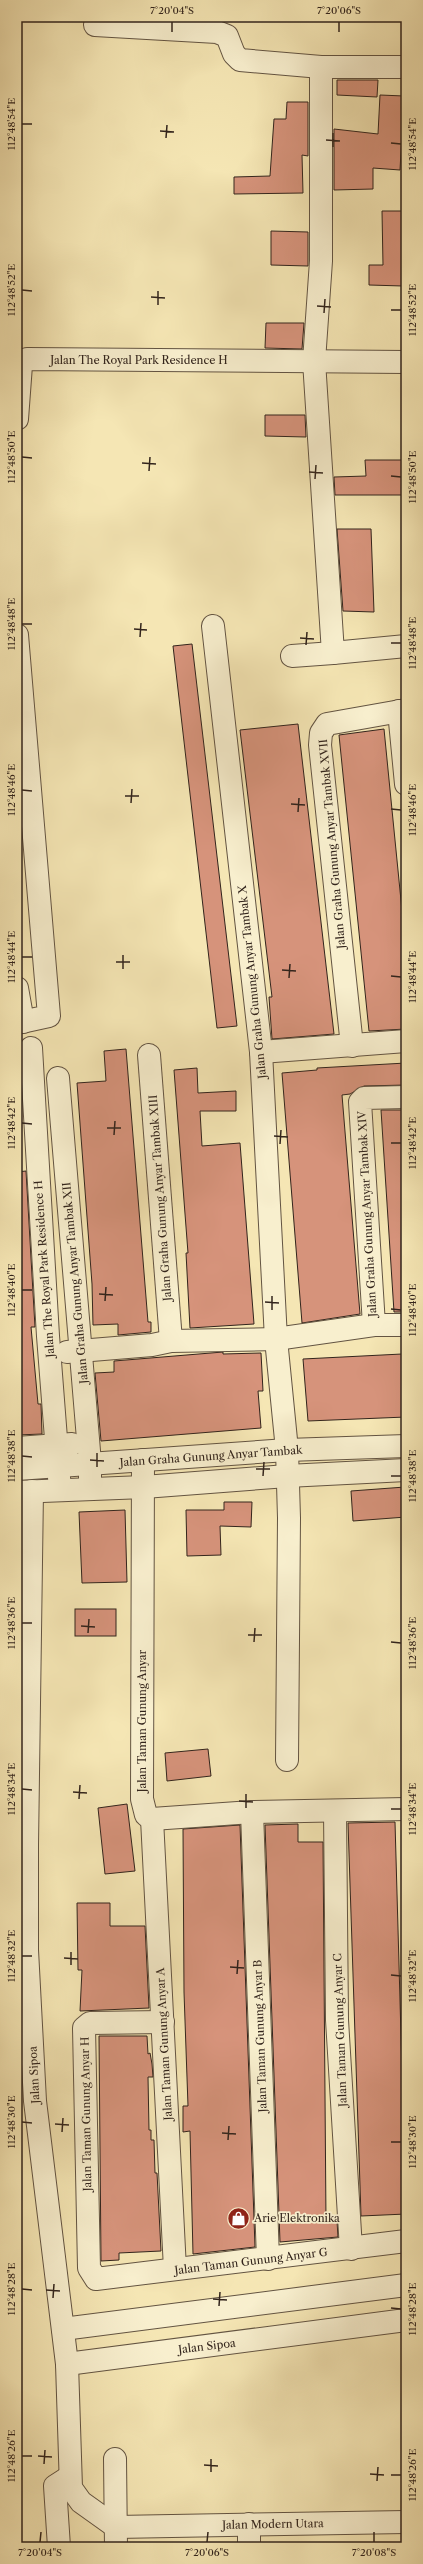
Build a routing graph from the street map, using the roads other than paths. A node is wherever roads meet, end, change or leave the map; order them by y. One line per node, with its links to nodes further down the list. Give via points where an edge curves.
1 (96, 25): 2 (street, via 217,32 227,36 234,54 240,60)
2 (321, 67): 3 (street); 4 (street, via 321,261)
3 (406, 67)
4 (314, 361): 5 (street, Jalan The Royal Park Residence H); 6 (street, Jalan The Royal Park Residence H, via 27,359 21,366); 10 (street)
5 (406, 362)
6 (17, 419)
7 (213, 626): 19 (street, Jalan Graha Gunung Anyar Tambak X)
8 (17, 635): 15 (street, via 49,1016)
9 (406, 646): 10 (street)
10 (332, 653): 11 (street)
11 (292, 656)
12 (402, 710): 13 (street); 17 (street, Jalan Graha Gunung Anyar Tambak XVII, via 327,724 321,734 320,745)
13 (406, 784)
14 (17, 988): 15 (street)
15 (20, 1023)
16 (406, 1041): 17 (street)
17 (352, 1046): 19 (street)
18 (31, 1048): 23 (street, Jalan The Royal Park Residence H)
19 (261, 1052): 26 (street, Jalan Graha Gunung Anyar Tambak X)
20 (149, 1055): 27 (street, Jalan Graha Gunung Anyar Tambak XIII)
21 (58, 1078): 23 (street, Jalan Graha Gunung Anyar Tambak XII)
22 (406, 1097): 24 (street, Jalan Graha Gunung Anyar Tambak XIV, via 364,1098 360,1102)
23 (59, 1262): 28 (street, Jalan Graha Gunung Anyar Tambak XII); 28 (street, Jalan The Royal Park Residence H)
24 (374, 1325): 25 (street); 26 (street)
25 (406, 1325)
26 (276, 1339): 27 (street); 32 (street, Jalan Graha Gunung Anyar Tambak X)
27 (171, 1341): 28 (street, via 152,1345)
28 (65, 1352): 29 (street, Jalan The Royal Park Residence H); 33 (street, Jalan Graha Gunung Anyar Tambak XII)
29 (56, 1445): 31 (street); 33 (street); 35 (street, Jalan The Royal Park Residence H)
30 (406, 1446): 32 (street, Jalan Graha Gunung Anyar Tambak)
31 (17, 1448)
32 (286, 1450): 34 (street, Jalan Graha Gunung Anyar Tambak); 38 (street, Jalan Graha Gunung Anyar Tambak X)
33 (89, 1453): 34 (street, Jalan Graha Gunung Anyar Tambak); 35 (street, Jalan Graha Gunung Anyar Tambak); 40 (street, Jalan Graha Gunung Anyar Tambak XII)
34 (143, 1460): 39 (street, Jalan Taman Gunung Anyar)
35 (59, 1466): 36 (street, Jalan Graha Gunung Anyar Tambak); 41 (street, Jalan The Royal Park Residence H)
36 (17, 1469)
37 (406, 1470): 38 (street)
38 (287, 1476): 39 (street); 43 (street, Jalan Graha Gunung Anyar Tambak X, via 289,1518)
39 (144, 1488): 40 (street); 47 (street, Jalan Taman Gunung Anyar, via 142,1798 146,1815)
40 (90, 1489): 41 (street)
41 (60, 1490): 42 (street)
42 (25, 1491): 56 (street, Jalan Sipoa, via 27,1950 35,2101)
43 (286, 1760)
44 (406, 1809): 45 (street)
45 (335, 1811): 46 (street); 50 (street, Jalan Taman Gunung Anyar C, via 337,2020)
46 (252, 1812): 47 (street); 51 (street, Jalan Taman Gunung Anyar B)
47 (152, 1819): 48 (street, Jalan Taman Gunung Anyar A)
48 (163, 2022): 52 (street, Jalan Taman Gunung Anyar A); 53 (street, Jalan Taman Gunung Anyar H, via 90,2023 84,2028 89,2268)
49 (406, 2241): 50 (street, Jalan Taman Gunung Anyar G)
50 (351, 2249): 51 (street, Jalan Taman Gunung Anyar G)
51 (268, 2259): 52 (street, Jalan Taman Gunung Anyar G)
52 (175, 2269): 53 (street, Jalan Taman Gunung Anyar G)
53 (96, 2279)
54 (406, 2285): 56 (street)
55 (406, 2320): 57 (street, Jalan Sipoa)
56 (63, 2329): 57 (street, Jalan Sipoa)
57 (67, 2364): 59 (street)
58 (115, 2459): 62 (street)
59 (62, 2482): 62 (street, via 71,2488 81,2502); 63 (street)
60 (406, 2522): 61 (street, Jalan Modern Utara)
61 (249, 2524): 62 (street, Jalan Modern Utara); 64 (street)
62 (116, 2537)
63 (59, 2547)
64 (249, 2547)

